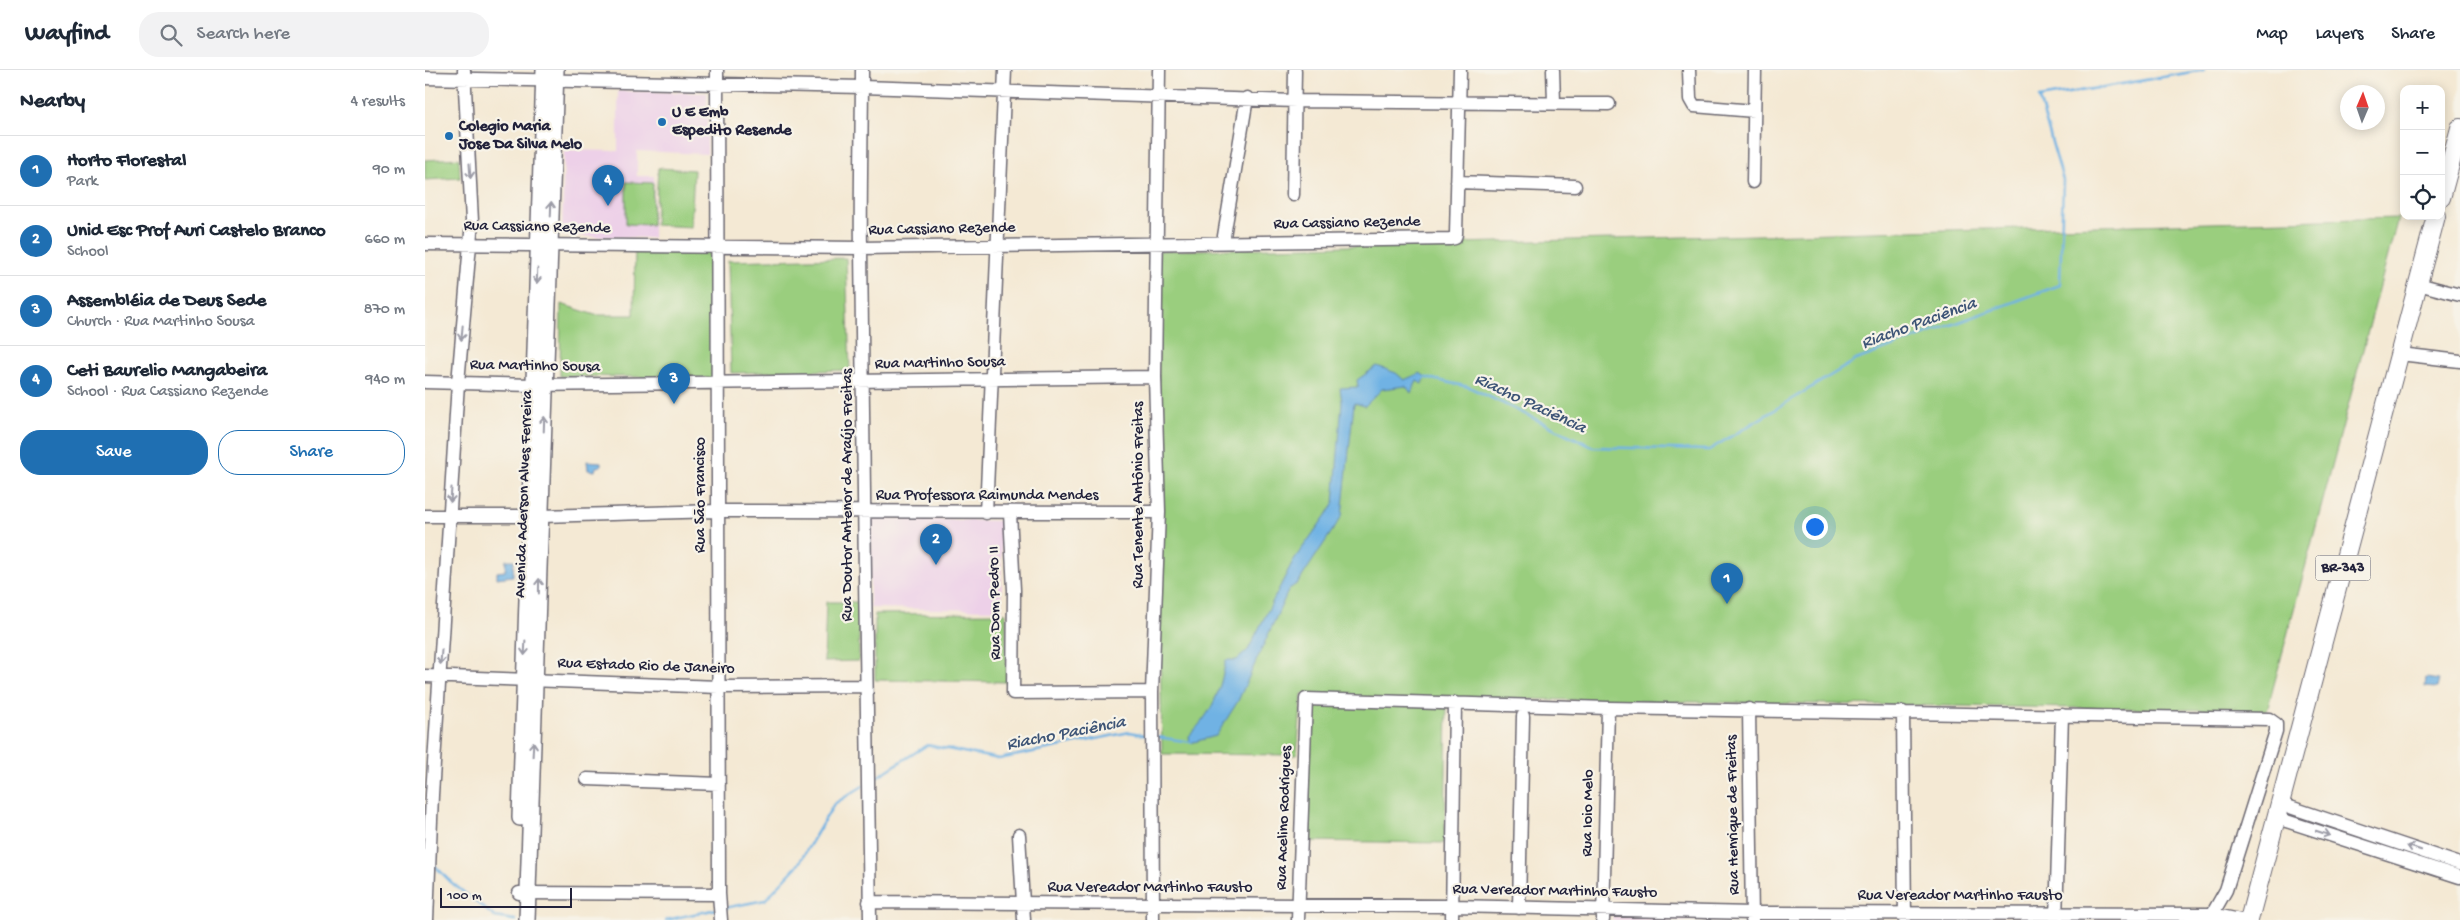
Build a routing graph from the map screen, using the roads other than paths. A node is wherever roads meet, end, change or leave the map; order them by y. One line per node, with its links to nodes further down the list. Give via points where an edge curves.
1 (717, 70): 13 (street, Rua São Francisco)
2 (862, 70): 14 (street, Rua Doutor Antenor de Araújo Freitas)
3 (1005, 70): 15 (street)
4 (1159, 70): 16 (street, Rua Tenente Antônio Freitas)
5 (1295, 70): 18 (street)
6 (1460, 70): 20 (street)
7 (1553, 70): 19 (street)
8 (1689, 70): 22 (street, via 1690,99 1697,107)
9 (1755, 70): 22 (street)
10 (464, 74): 11 (street); 12 (street); 32 (street, one-way to 32, via 473,206)
11 (550, 75): 13 (street); 34 (main road, Avenida Aderson Alves Ferreira)
12 (425, 78)
13 (717, 85): 14 (street); 35 (street, Rua São Francisco)
14 (862, 87): 15 (street); 37 (street, Rua Doutor Antenor de Araújo Freitas)
15 (1004, 92): 16 (street); 36 (street)
16 (1159, 96): 17 (street); 33 (street, Rua Tenente Antônio Freitas)
17 (1247, 98): 18 (street); 30 (street)
18 (1296, 101): 20 (street); 28 (street)
19 (1554, 102): 20 (street); 21 (street)
20 (1459, 103): 24 (street)
21 (1609, 104)
22 (1754, 111): 25 (street)
23 (2460, 128): 26 (highway)
24 (1457, 182): 27 (street); 30 (street, Rua Cassiano Rezende, via 1456,234 1450,240)
25 (1753, 182)
26 (2445, 183)
27 (1575, 186)
28 (1293, 194)
29 (2435, 220): 38 (highway, BR-343)
30 (1223, 242): 33 (street, Rua Cassiano Rezende)
31 (425, 244): 32 (street, Rua Cassiano Rezende)
32 (469, 244): 34 (street, Rua Cassiano Rezende); 46 (street, one-way to 46)
33 (1156, 244): 36 (street, Rua Cassiano Rezende); 42 (street, Rua Tenente Antônio Freitas)
34 (544, 245): 35 (street, Rua Cassiano Rezende); 48 (main road, Avenida Aderson Alves Ferreira)
35 (717, 246): 37 (street, Rua Cassiano Rezende); 47 (street, Rua São Francisco)
36 (996, 246): 37 (street, Rua Cassiano Rezende); 43 (street)
37 (861, 248): 44 (street, Rua Doutor Antenor de Araújo Freitas)
38 (2418, 284): 39 (street); 40 (highway, BR-343)
39 (2460, 295)
40 (2400, 354): 41 (street); 71 (highway, BR-343)
41 (2460, 361)
42 (1155, 377): 43 (street, Rua Martinho Sousa); 51 (street, Rua Tenente Antônio Freitas)
43 (990, 380): 44 (street, Rua Martinho Sousa); 52 (street)
44 (864, 381): 47 (street, Rua Martinho Sousa); 50 (street, Rua Doutor Antenor de Araújo Freitas)
45 (425, 382): 46 (street, Rua Martinho Sousa)
46 (458, 383): 48 (street, Rua Martinho Sousa); 55 (street, one-way to 55)
47 (717, 383): 48 (street, Rua Martinho Sousa); 49 (street, Rua São Francisco)
48 (540, 385): 56 (main road, Avenida Aderson Alves Ferreira)
49 (717, 510): 50 (street, Rua Professora Raimunda Mendes); 56 (street, Rua Professora Raimunda Mendes); 61 (street, Rua São Francisco)
50 (863, 512): 52 (street, Rua Professora Raimunda Mendes); 60 (street, Rua Doutor Antenor de Araújo Freitas)
51 (1159, 512): 53 (street, Rua Professora Raimunda Mendes); 62 (street, Rua Tenente Antônio Freitas)
52 (986, 513): 53 (street, Rua Professora Raimunda Mendes)
53 (1010, 513): 62 (street, Rua Dom Pedro II, via 1014,590 1013,693)
54 (425, 516): 55 (street, Rua Professora Raimunda Mendes)
55 (450, 516): 56 (street, Rua Professora Raimunda Mendes); 58 (street, one-way to 58)
56 (535, 516): 59 (main road, Avenida Aderson Alves Ferreira)
57 (425, 676): 58 (street, Rua Estado Rio de Janeiro)
58 (439, 676): 59 (street, Rua Estado Rio de Janeiro); 77 (street)
59 (530, 680): 61 (street, Rua Estado Rio de Janeiro); 75 (main road, Avenida Aderson Alves Ferreira)
60 (865, 686): 61 (street, Rua Estado Rio de Janeiro); 78 (street, Rua Doutor Antenor de Araújo Freitas)
61 (719, 687): 70 (street, Rua São Francisco)
62 (1152, 692): 80 (street, Rua Tenente Antônio Freitas)
63 (1455, 703): 64 (street); 81 (street, Rua Acelino Rodrigues, via 1306,699); 82 (street)
64 (1608, 708): 65 (street); 84 (street, Rua Ioio Melo)
65 (1749, 709): 66 (street); 87 (street, Rua Henrique de Freitas)
66 (1903, 712): 67 (street); 85 (street)
67 (2062, 715): 86 (street); 88 (street, via 2269,719 2274,722 2275,734 2226,890)
68 (1523, 716): 83 (street)
69 (587, 779): 70 (street)
70 (719, 784): 76 (street, Rua São Francisco)
71 (2279, 811): 73 (street, one-way to 71); 74 (street, one-way to 74); 99 (highway, BR-343)
72 (1019, 835): 79 (street)
73 (2460, 864)
74 (2460, 877)
75 (523, 894): 76 (street); 90 (main road, Avenida Aderson Alves Ferreira); 91 (main road, Avenida Aderson Alves Ferreira)
76 (719, 894): 92 (street, Rua São Francisco)
77 (426, 900): 89 (street)
78 (869, 902): 79 (street, Rua Vereador Martinho Fausto); 93 (street, Rua Doutor Antenor de Araújo Freitas)
79 (1023, 904): 80 (street, Rua Vereador Martinho Fausto); 94 (street)
80 (1153, 905): 81 (street, Rua Vereador Martinho Fausto); 95 (street, Rua Tenente Antônio Freitas)
81 (1298, 905): 82 (street, Rua Vereador Martinho Fausto); 96 (street, Rua Acelino Rodrigues)
82 (1452, 906): 83 (street, Rua Vereador Martinho Fausto); 97 (street)
83 (1519, 908): 84 (street, Rua Vereador Martinho Fausto)
84 (1603, 914): 87 (street, Rua Vereador Martinho Fausto)
85 (1905, 916): 86 (street, Rua Vereador Martinho Fausto); 87 (street, Rua Vereador Martinho Fausto)
86 (2056, 916): 88 (street, Rua Vereador Martinho Fausto)
87 (1752, 917)
88 (2210, 917): 98 (street, Rua Vereador Martinho Fausto)
89 (427, 920)
90 (518, 920)
91 (527, 920)
92 (721, 920)
93 (870, 920)
94 (1024, 920)
95 (1153, 920)
96 (1298, 920)
97 (1452, 920)
98 (2240, 920)
99 (2249, 920)

